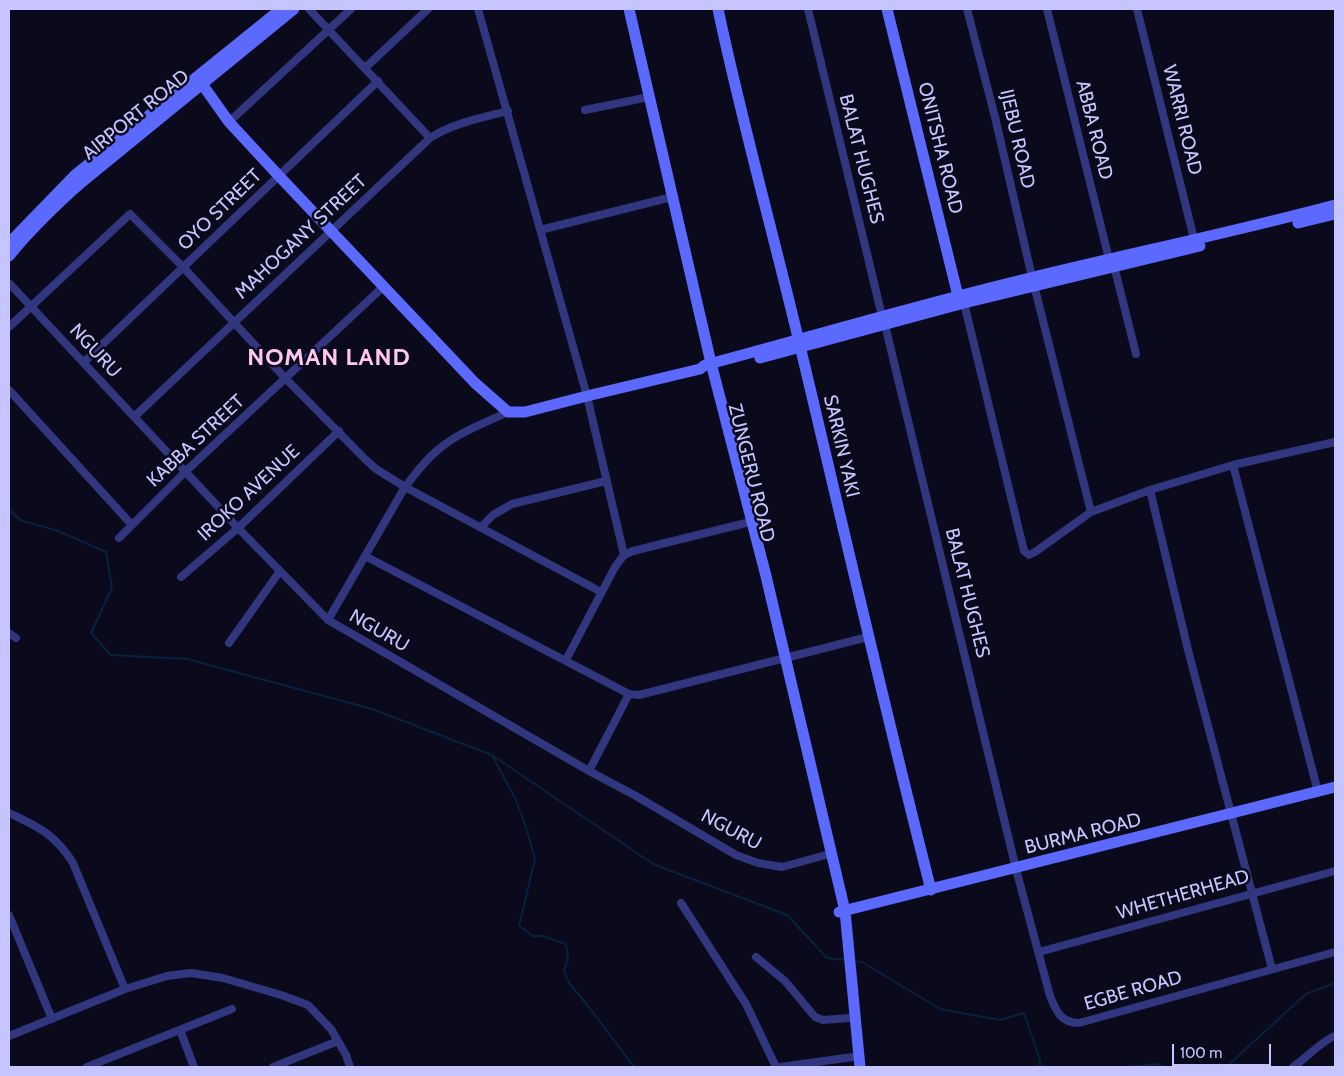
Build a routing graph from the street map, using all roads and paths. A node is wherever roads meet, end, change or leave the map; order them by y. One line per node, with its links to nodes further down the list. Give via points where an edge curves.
1 (281, 9): 32 (street, AIRPORT ROAD, via 75,174)
2 (294, 9): 18 (street, AIRPORT ROAD)
3 (309, 9): 15 (street)
4 (351, 9): 15 (street)
5 (428, 9): 16 (street)
6 (478, 9): 21 (street)
7 (623, 9): 19 (street, ZUNGERU ROAD)
8 (629, 9): 47 (street)
9 (718, 9): 44 (street, SARKIN YAKI)
10 (808, 9): 41 (street, BALAT HUGHES)
11 (887, 9): 39 (street, ONITSHA ROAD)
12 (967, 9): 36 (street, IJEBU ROAD, via 996,117)
13 (1047, 9): 34 (street, ABBA ROAD)
14 (1137, 9): 31 (street, WARRI ROAD)
15 (329, 29): 16 (street); 22 (street)
16 (365, 68): 17 (street)
17 (378, 81): 23 (street); 24 (street, OYO STREET)
18 (202, 84): 22 (street); 33 (street, AIRPORT ROAD, via 75,189)
19 (644, 98): 20 (street); 25 (street, ZUNGERU ROAD)
20 (585, 110)
21 (508, 111): 23 (street, MAHOGANY STREET, via 457,125); 29 (street)
22 (229, 122): 24 (street)
23 (430, 138): 30 (street, MAHOGANY STREET)
24 (278, 176): 30 (street); 35 (street, OYO STREET)
25 (668, 198): 29 (street); 47 (street, ZUNGERU ROAD)
26 (1335, 205): 28 (street)
27 (1335, 214): 28 (street)
28 (1316, 215): 31 (street); 34 (street)
29 (540, 230): 50 (street)
30 (331, 231): 38 (street); 42 (street, MAHOGANY STREET)
31 (1194, 239): 34 (street)
32 (9, 243)
33 (9, 256)
34 (1112, 263): 36 (street); 45 (street, ABBA ROAD)
35 (183, 267): 40 (street, via 130,214); 42 (street); 46 (street, OYO STREET)
36 (1033, 281): 39 (street); 60 (street, IJEBU ROAD)
37 (9, 283): 40 (street, NGURU)
38 (384, 286): 48 (street, KABBA STREET); 51 (street, via 475,383)
39 (961, 299): 41 (street); 60 (street, ONITSHA ROAD, via 1024,550 1029,555 1035,552)
40 (30, 306): 43 (street); 46 (street, NGURU)
41 (884, 320): 44 (street); 85 (street, BALAT HUGHES)
42 (233, 322): 48 (street); 52 (street, MAHOGANY STREET)
43 (9, 327)
44 (800, 343): 47 (street); 73 (street, SARKIN YAKI)
45 (1136, 354)
46 (84, 362): 52 (street, NGURU)
47 (708, 368): 50 (street); 61 (street, ZUNGERU ROAD); 76 (street, via 755,531)
48 (286, 379): 53 (street); 56 (street, KABBA STREET)
49 (9, 390): 62 (street)
50 (587, 396): 51 (street, via 525,412); 57 (street)
51 (508, 412): 58 (street, via 464,432 439,449)
52 (134, 417): 56 (street, NGURU)
53 (339, 431): 58 (street, via 376,469); 64 (street, IROKO AVENUE)
54 (1335, 442): 55 (street)
55 (1233, 465): 59 (street); 81 (street)
56 (186, 471): 62 (street, KABBA STREET); 64 (street, NGURU)
57 (606, 481): 63 (street, via 512,504); 67 (street)
58 (405, 487): 63 (street); 66 (street)
59 (1150, 490): 60 (street); 83 (street)
60 (1091, 512)
61 (746, 523): 67 (street); 76 (street, ZUNGERU ROAD)
62 (132, 525): 65 (street, KABBA STREET)
63 (481, 527): 70 (street)
64 (238, 528): 68 (street, NGURU); 69 (street, IROKO AVENUE)
65 (119, 538)
66 (365, 556): 71 (street); 77 (street)
67 (624, 556): 70 (street)
68 (280, 571): 71 (street, NGURU); 75 (street)
69 (182, 577)
70 (601, 592): 77 (street)
71 (328, 620): 79 (street, NGURU)
72 (9, 633): 74 (street)
73 (868, 637): 76 (street); 87 (street, SARKIN YAKI)
74 (16, 638)
75 (230, 643)
76 (781, 659): 78 (street); 84 (street, ZUNGERU ROAD); 90 (street)
77 (566, 660): 78 (street)
78 (629, 694): 79 (street)
79 (589, 771): 84 (street, NGURU, via 736,855 758,864 782,866)
80 (1335, 787): 81 (street, BURMA ROAD)
81 (1318, 792): 83 (street, BURMA ROAD)
82 (9, 813): 97 (street, via 42,829 66,852)
83 (1230, 814): 85 (street, BURMA ROAD); 88 (street)
84 (826, 855): 90 (street, ZUNGERU ROAD)
85 (1016, 869): 87 (street, BURMA ROAD); 92 (street, EGBE ROAD)
86 (1335, 871): 88 (street, WHETHERHEAD)
87 (931, 890): 90 (street, BURMA ROAD)
88 (1252, 893): 92 (street, WHETHERHEAD); 96 (street)
89 (681, 903): 110 (street, via 746,1004)
90 (842, 912): 95 (street, ZUNGERU ROAD)
91 (9, 915): 100 (street)
92 (1039, 952): 96 (street, EGBE ROAD, via 1055,1008 1071,1023)
93 (1335, 952): 96 (street, EGBE ROAD)
94 (756, 957): 99 (street, via 785,982 815,1017 823,1020)
95 (847, 962): 99 (street); 112 (street)
96 (1272, 969)
97 (125, 989): 100 (street); 104 (street, via 167,976 191,973 223,978 308,1006 326,1022)
98 (232, 1009): 101 (street)
99 (850, 1018): 105 (street)
100 (52, 1019): 102 (street)
101 (180, 1030): 106 (street); 107 (street)
102 (9, 1036)
103 (1335, 1036): 113 (street)
104 (338, 1041): 108 (street); 109 (street)
105 (854, 1062): 111 (street)
106 (87, 1067)
107 (194, 1067)
108 (273, 1067)
109 (350, 1067)
110 (776, 1067)
111 (780, 1067)
112 (860, 1067)
113 (1293, 1067)

